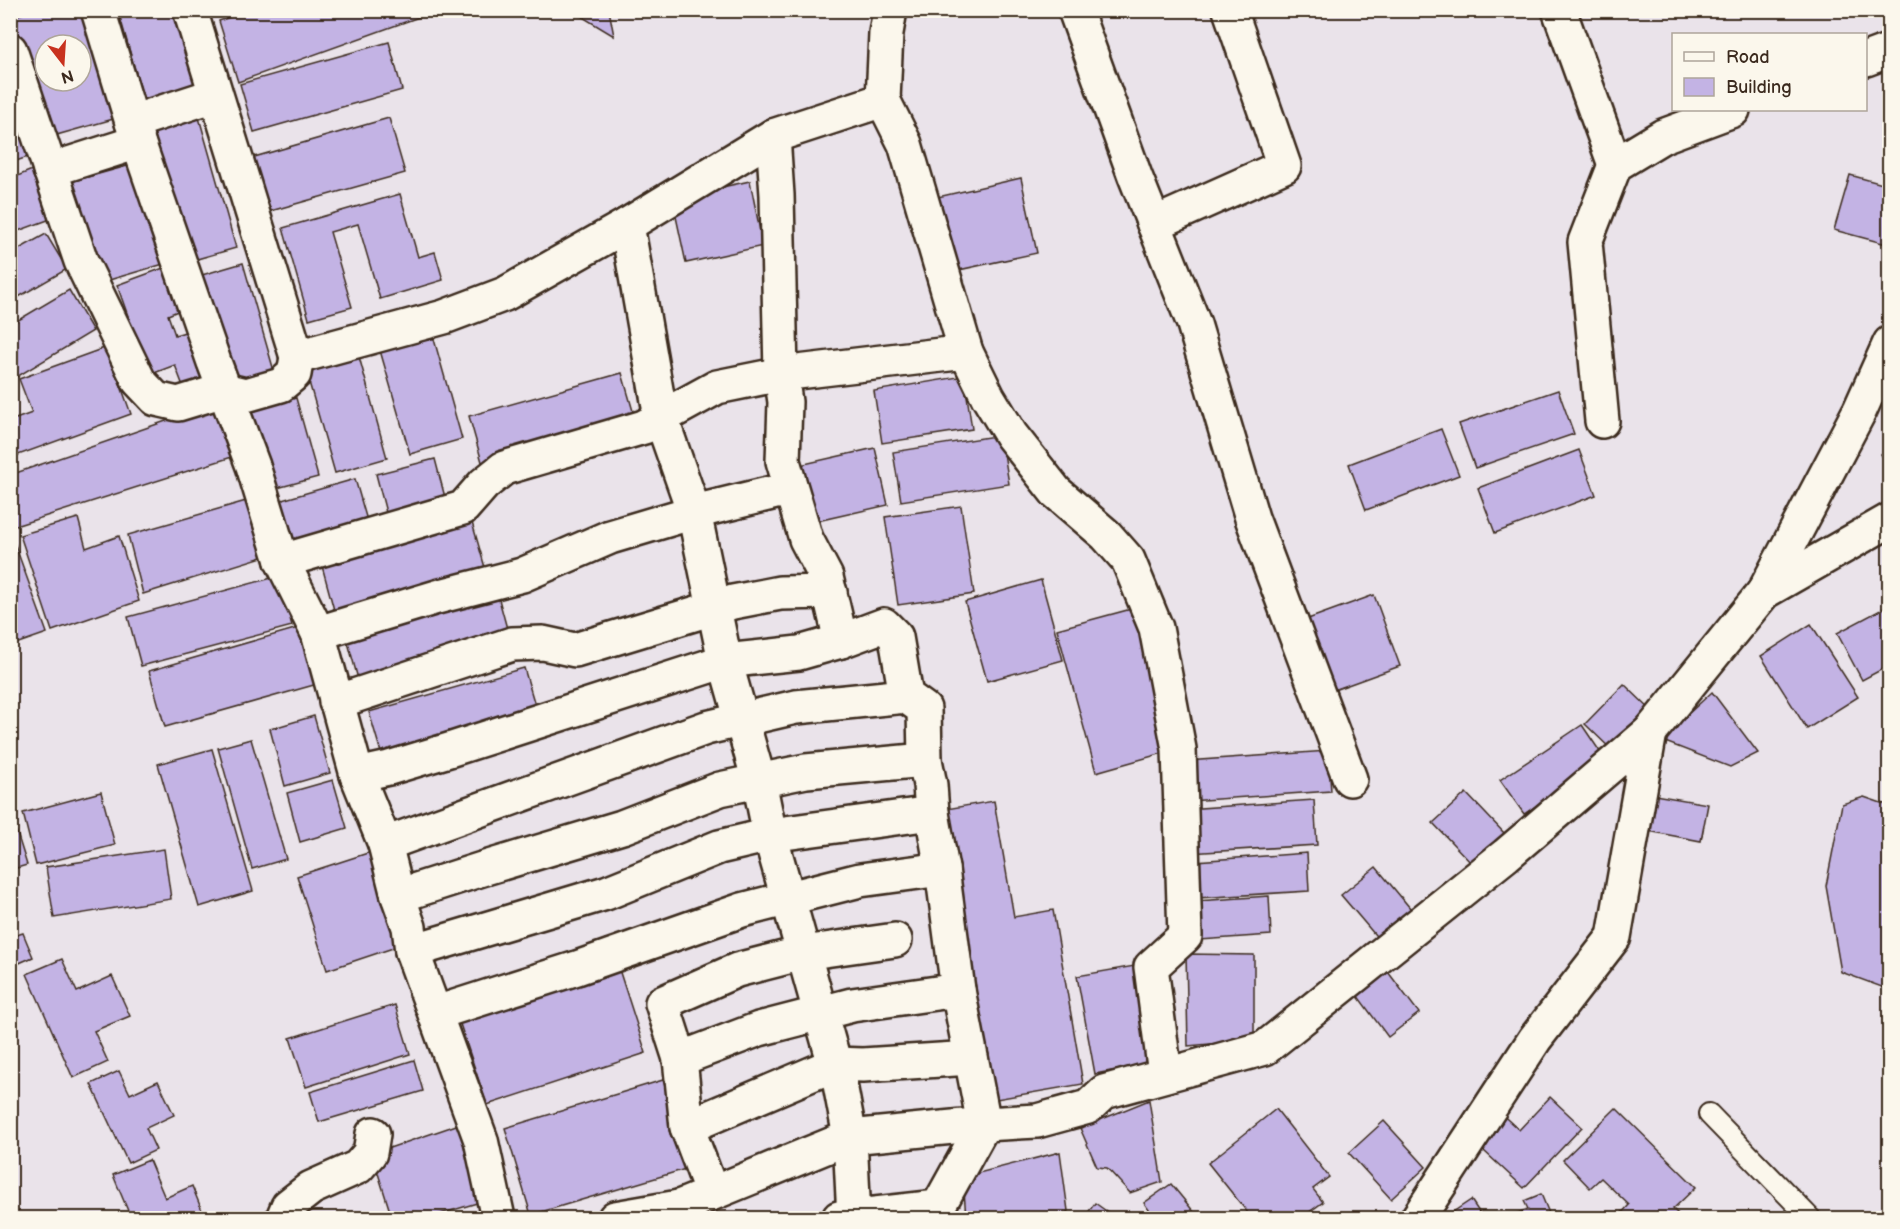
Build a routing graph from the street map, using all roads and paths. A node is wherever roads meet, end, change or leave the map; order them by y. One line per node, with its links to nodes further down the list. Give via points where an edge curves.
1 (98, 10): 13 (street)
2 (190, 10): 10 (street)
3 (890, 10): 11 (street)
4 (1075, 10): 17 (street)
5 (1230, 10): 17 (street, via 1284,166)
6 (1559, 10): 15 (street)
7 (10, 50): 16 (street)
8 (1890, 50): 9 (street)
9 (1867, 59)
10 (215, 95): 13 (street); 21 (street)
11 (883, 100): 14 (street); 20 (street, via 905,144)
12 (1730, 111): 15 (street, via 1663,136)
13 (135, 132): 16 (street); 23 (street)
14 (773, 136): 18 (street); 22 (street)
15 (1615, 165): 25 (street, via 1585,242)
16 (50, 170): 23 (street, via 81,261 139,381 156,399 178,404)
17 (1154, 224): 42 (street, via 1194,324 1252,518)
18 (627, 225): 21 (street, via 505,294 444,317); 24 (street)
19 (1890, 343): 31 (street, via 1860,410)
20 (966, 352): 22 (street); 59 (street, via 1011,435 1056,492 1106,535 1128,560 1156,628 1179,749 1185,936 1151,968)
21 (297, 357): 23 (street, via 294,374 281,385 246,395)
22 (781, 374): 24 (street, via 717,387); 26 (street, via 785,402 783,461)
23 (224, 390): 29 (street, via 253,466)
24 (661, 418): 27 (street); 29 (street, via 644,427 504,468 463,508)
25 (1602, 421)
26 (791, 491): 27 (street); 30 (street)
27 (694, 512): 32 (street); 33 (street, via 610,537 522,575)
28 (1890, 520): 31 (street)
29 (282, 561): 33 (street)
30 (830, 592): 32 (street, via 780,593); 34 (street)
31 (1764, 592): 39 (street)
32 (713, 607): 35 (street); 37 (street, via 575,650 543,643 512,644)
33 (318, 633): 37 (street)
34 (841, 641): 35 (street, via 800,653); 36 (street, via 884,625 896,637)
35 (725, 661): 38 (street); 41 (street, via 449,750)
36 (906, 696): 38 (street, via 796,707); 40 (street, via 924,709)
37 (336, 702): 41 (street)
38 (743, 720): 43 (street); 46 (street, via 705,728)
39 (1650, 732): 59 (street, via 1506,855 1265,1048); 71 (street, via 1614,938 1535,1039)
40 (925, 760): 43 (street, via 806,771); 44 (street)
41 (357, 775): 46 (street)
42 (1350, 779)
43 (759, 781): 45 (street); 48 (street, via 720,789 622,828)
44 (932, 813): 45 (street); 47 (street)
45 (770, 835): 49 (street); 51 (street, via 718,847 606,893)
46 (385, 844): 48 (street)
47 (942, 869): 49 (street, via 860,880); 53 (street)
48 (398, 896): 51 (street, via 409,927)
49 (789, 900): 52 (street); 54 (street, via 742,910)
50 (895, 940): 52 (street)
51 (412, 951): 54 (street)
52 (803, 952): 55 (street); 57 (street, via 737,970 662,1003)
53 (958, 990): 55 (street); 56 (street)
54 (436, 1013): 68 (street, via 481,1140)
55 (821, 1013): 57 (street, via 759,1029); 58 (street)
56 (971, 1058): 58 (street); 61 (street)
57 (680, 1059): 62 (street)
58 (835, 1064): 62 (street); 64 (street)
59 (1165, 1074): 61 (street, via 1104,1092 1088,1107 1037,1121)
60 (1708, 1114): 72 (lane)
61 (984, 1124): 64 (street); 70 (street, via 938,1208)
62 (687, 1127): 65 (street)
63 (374, 1134): 67 (street, via 370,1153 358,1167 311,1188 288,1206)
64 (850, 1137): 65 (street); 70 (street)
65 (712, 1192): 66 (street)
66 (684, 1213): 69 (street)
67 (284, 1218)
68 (498, 1218)
69 (615, 1218)
70 (849, 1218)
71 (1418, 1218)
72 (1810, 1218)

